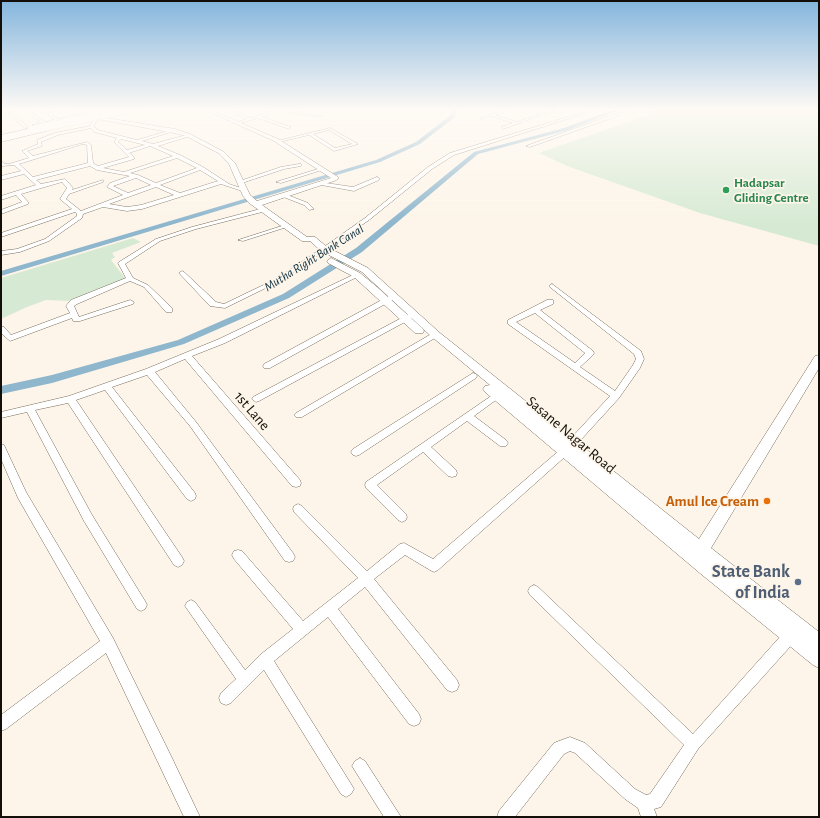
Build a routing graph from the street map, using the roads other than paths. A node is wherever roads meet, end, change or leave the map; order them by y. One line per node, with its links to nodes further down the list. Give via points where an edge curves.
1 (34, 147): 14 (street, via 24,151)
2 (69, 147): 14 (street)
3 (89, 147): 17 (street)
4 (121, 147): 12 (street)
5 (144, 147): 12 (street)
6 (157, 147): 13 (street)
7 (211, 147): 35 (street, Sasane Nagar Road, via 232,163)
8 (289, 147): 22 (street)
9 (330, 147): 10 (street, via 334,150)
10 (344, 147)
11 (474, 147): 58 (street, via 452,154 430,168 367,219)
12 (126, 152): 20 (street, via 132,158)
13 (178, 156): 21 (street); 26 (street)
14 (32, 158): 15 (street)
15 (15, 163): 19 (street); 24 (street)
16 (297, 163): 35 (street)
17 (91, 164): 20 (street); 25 (street)
18 (134, 164): 23 (street)
19 (2, 165)
20 (96, 168): 23 (street)
21 (201, 168): 34 (street); 39 (street)
22 (323, 169): 36 (street); 38 (street, via 335,176 335,179)
23 (109, 171): 26 (street)
24 (25, 172): 28 (street); 29 (street)
25 (58, 172): 29 (street); 31 (street)
26 (124, 173): 27 (street)
27 (136, 176): 32 (street); 39 (street)
28 (1, 178)
29 (32, 179): 40 (street)
30 (377, 179): 38 (street, via 354,189)
31 (63, 180): 40 (street); 44 (street, via 70,188)
32 (123, 180): 37 (street); 45 (street, via 110,187)
33 (101, 181): 44 (street)
34 (220, 182): 46 (street); 49 (street)
35 (240, 182): 49 (street, Sasane Nagar Road)
36 (279, 182)
37 (130, 183)
38 (319, 184): 47 (street)
39 (156, 185): 42 (street); 46 (street)
40 (40, 186): 43 (street)
41 (136, 187): 42 (street)
42 (142, 190): 45 (street)
43 (17, 193): 48 (street); 54 (street, via 26,204)
44 (67, 193): 53 (street, via 63,199)
45 (127, 195): 50 (street)
46 (179, 195): 50 (street, via 134,208)
47 (283, 195): 49 (street); 51 (street, via 306,204)
48 (1, 198)
49 (254, 198): 52 (street, Sasane Nagar Road)
50 (102, 205): 53 (street)
51 (311, 209)
52 (264, 210): 55 (street, Sasane Nagar Road); 63 (street, via 200,226 158,240 121,263)
53 (77, 211): 56 (street); 59 (street, via 80,217 47,240 18,251)
54 (1, 212)
55 (287, 226): 57 (street); 58 (street, Sasane Nagar Road, via 306,238 304,242)
56 (1, 235)
57 (241, 240)
58 (320, 252): 60 (street, Sasane Nagar Road); 61 (street, via 278,280 225,306 213,304)
59 (1, 253)
60 (346, 264): 62 (street, Sasane Nagar Road); 65 (street, Sasane Nagar Road, via 365,270)
61 (182, 273)
62 (357, 275): 65 (street, Sasane Nagar Road); 74 (street)
63 (130, 279): 68 (street, via 146,286); 70 (street, via 72,304 70,306)
64 (552, 286): 82 (street, via 638,353 640,359 637,366)
65 (390, 299): 71 (street, Sasane Nagar Road); 76 (street)
66 (130, 302): 70 (street, via 80,319 76,319)
67 (550, 302): 69 (street)
68 (169, 310)
69 (536, 310): 77 (street, via 590,353); 77 (street, via 511,322)
70 (74, 314): 72 (street, via 10,338)
71 (409, 318): 73 (street, Sasane Nagar Road); 84 (street)
72 (1, 329)
73 (432, 337): 79 (street, Sasane Nagar Road); 87 (street); 92 (street, Sasane Nagar Road)
74 (187, 356): 78 (street); 95 (street, 1st Lane)
75 (819, 359): 99 (street)
76 (267, 366)
77 (576, 367): 82 (street)
78 (149, 371): 80 (street); 101 (street, via 192,424)
79 (472, 376): 81 (street, Sasane Nagar Road); 93 (street)
80 (107, 387): 83 (street); 96 (street)
81 (497, 395): 88 (street); 92 (street, Sasane Nagar Road)
82 (616, 396): 92 (street)
83 (70, 399): 85 (street); 102 (street)
84 (256, 399)
85 (30, 409): 86 (street); 105 (street, via 88,518)
86 (1, 415)
87 (299, 415)
88 (467, 416): 89 (street); 90 (street)
89 (503, 442)
90 (424, 446): 94 (street); 98 (street, via 370,485)
91 (1, 448): 110 (street, via 22,495)
92 (568, 448): 99 (street, Sasane Nagar Road); 103 (street, via 434,566 404,548); 109 (street, Sasane Nagar Road)
93 (356, 452)
94 (452, 473)
95 (296, 483)
96 (191, 496)
97 (298, 510): 103 (street)
98 (402, 517)
99 (700, 550): 109 (street, Sasane Nagar Road)
100 (238, 554): 108 (street)
101 (289, 557)
102 (178, 562)
103 (366, 578): 107 (street); 115 (street)
104 (534, 591): 119 (street)
105 (140, 605)
106 (191, 606): 114 (street)
107 (329, 608): 108 (street); 117 (street)
108 (302, 630): 113 (street)
109 (794, 631): 111 (street, Sasane Nagar Road); 112 (street, Sasane Nagar Road); 119 (street)
110 (108, 643): 118 (street); 123 (street)
111 (819, 643)
112 (819, 659)
113 (265, 660): 114 (street); 121 (street)
114 (244, 679): 116 (street)
115 (452, 685)
116 (226, 698)
117 (414, 719)
118 (1, 724)
119 (693, 744): 122 (street)
120 (360, 766): 124 (street)
121 (346, 789)
122 (647, 810): 125 (street, via 580,748 570,744 559,748)
123 (192, 817)
124 (393, 817)
125 (505, 817)

